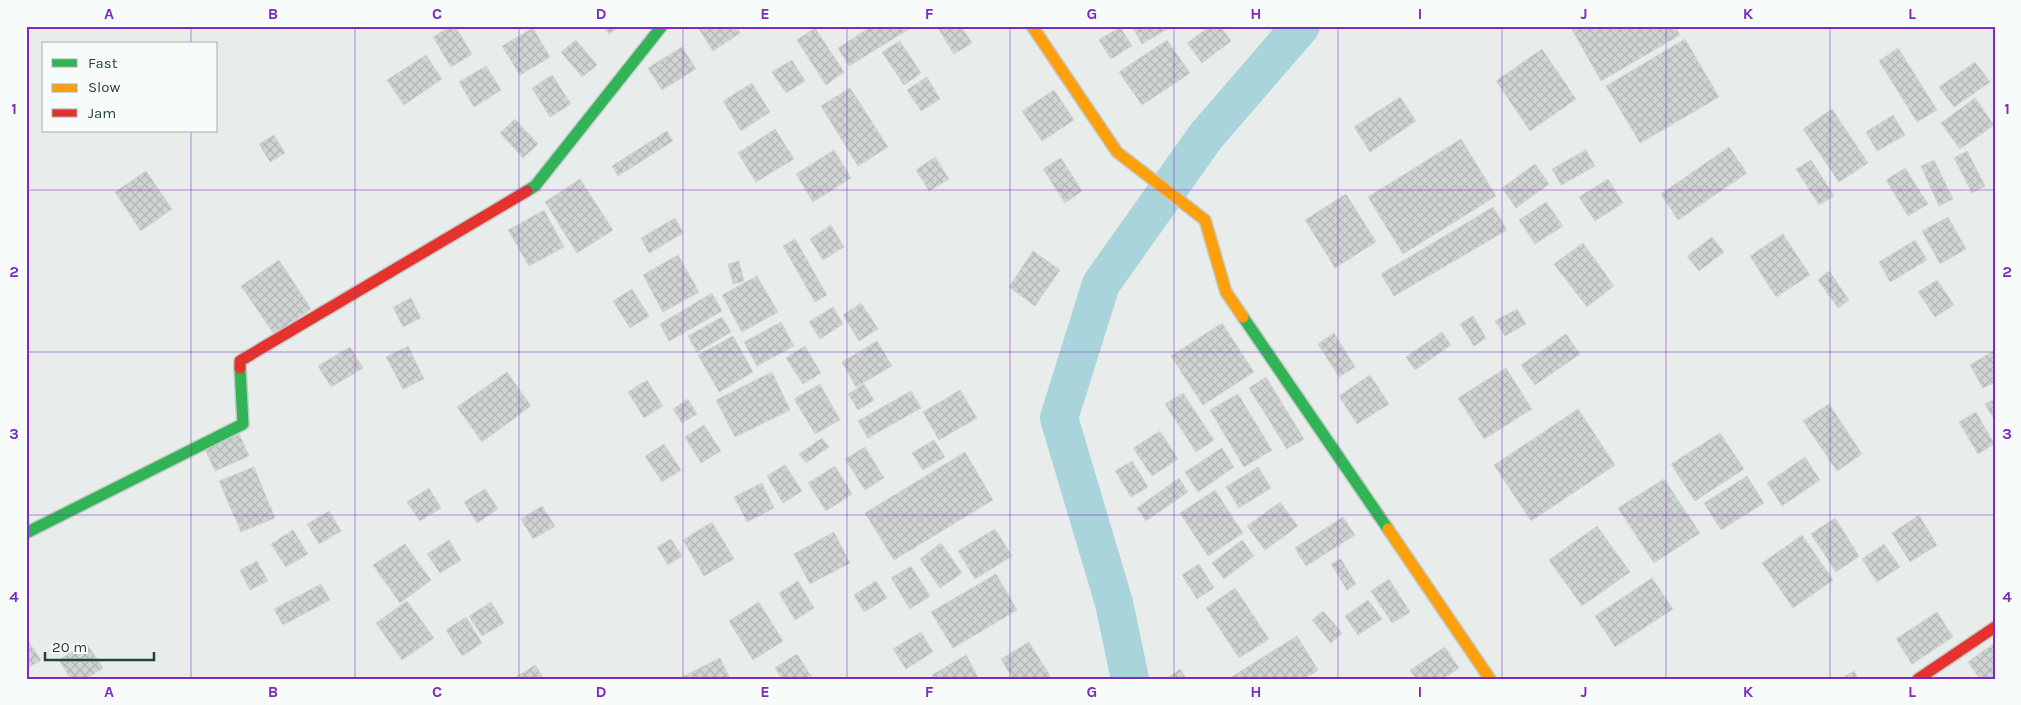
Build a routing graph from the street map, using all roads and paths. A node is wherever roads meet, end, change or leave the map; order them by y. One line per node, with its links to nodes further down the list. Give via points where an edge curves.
1 (662, 26): 3 (street, via 535,186 240,361 243,424)
2 (1032, 26): 5 (street, via 1117,152 1205,220 1226,292)
3 (26, 533)
4 (1995, 626): 6 (street)
5 (1490, 679)
6 (1918, 679)

